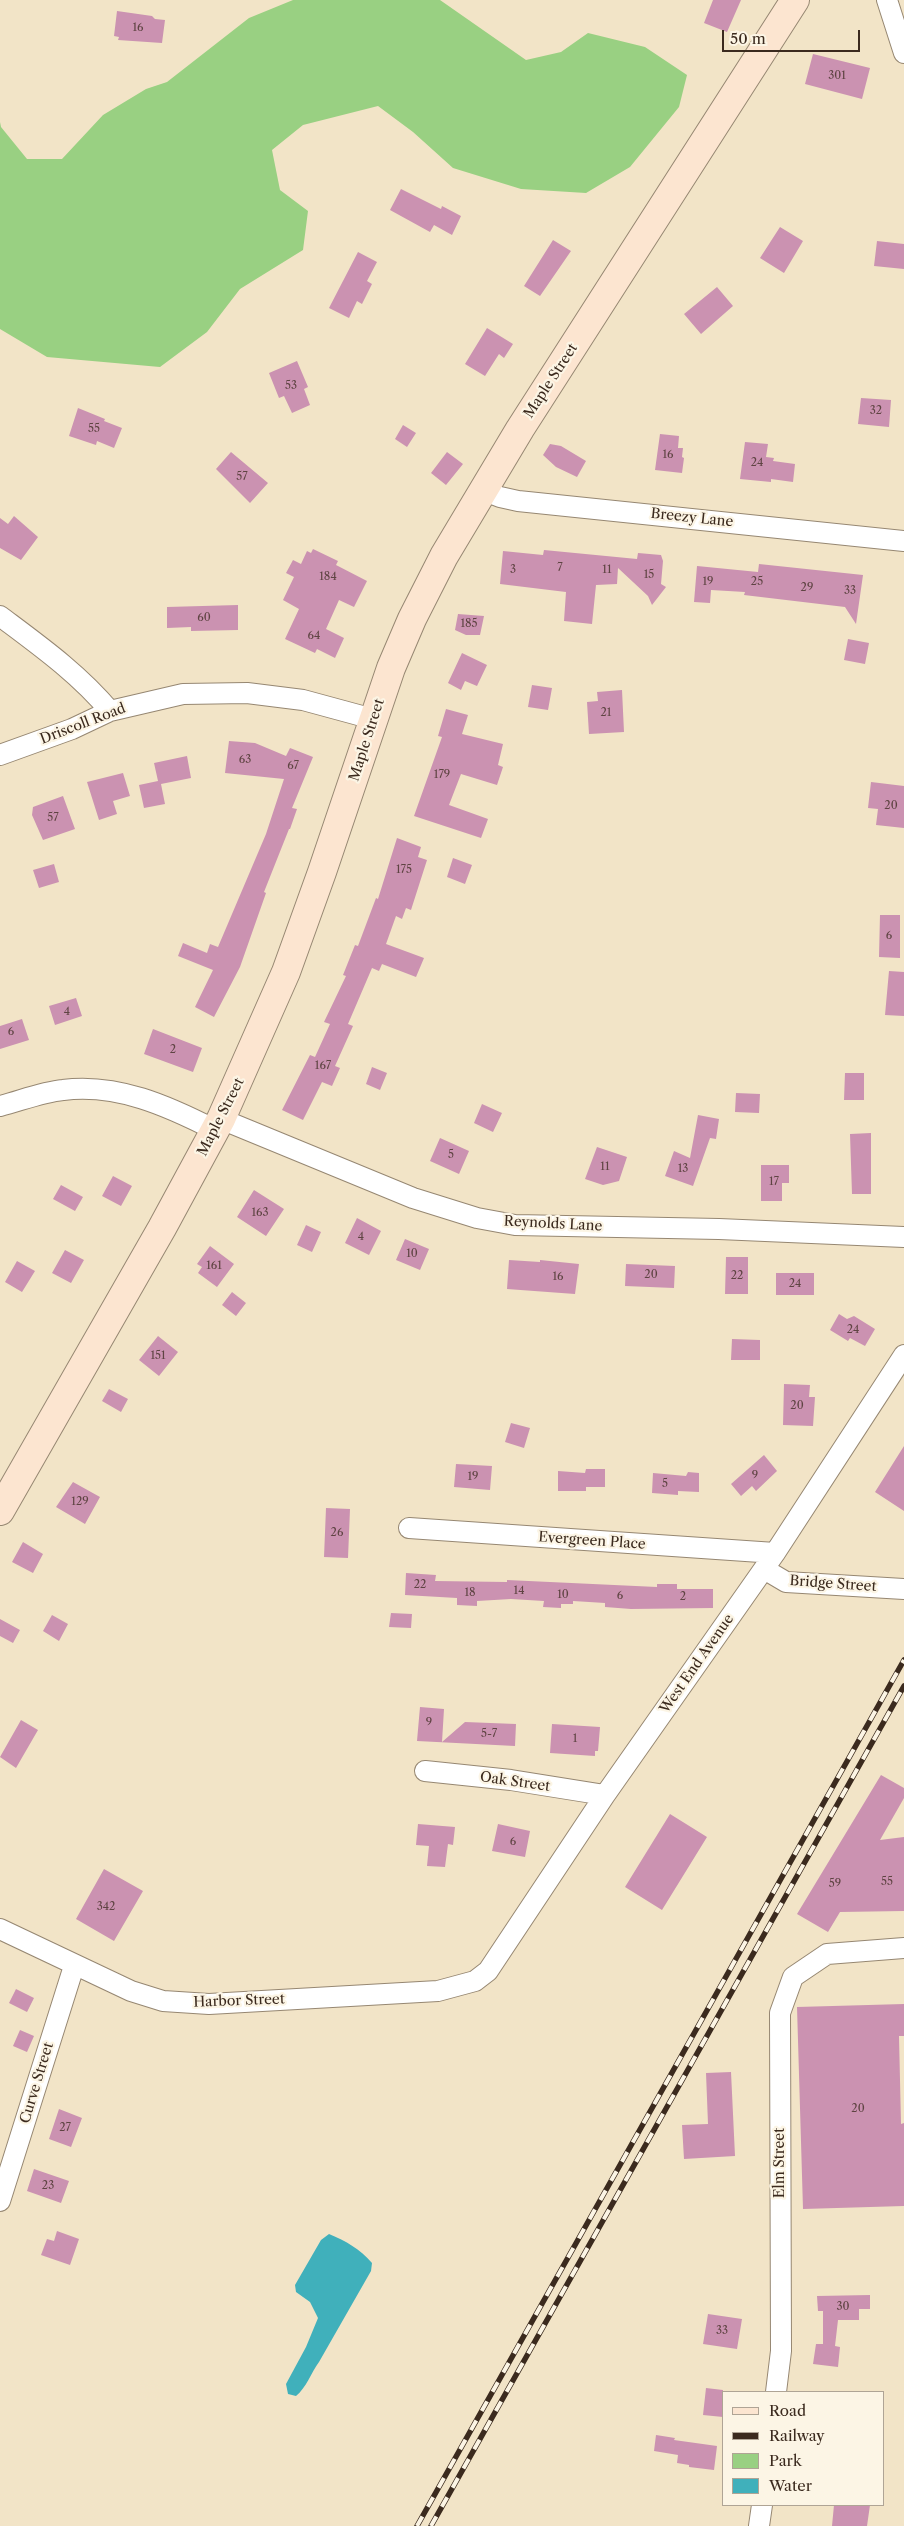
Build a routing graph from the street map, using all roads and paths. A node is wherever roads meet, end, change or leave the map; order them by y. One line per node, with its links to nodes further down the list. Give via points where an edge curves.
1 (795, 0): 4 (street, Maple Street)
2 (886, 0): 3 (street)
3 (904, 53)
4 (482, 490): 5 (street, Breezy Lane, via 518,501); 8 (street, Maple Street, via 412,619)
5 (904, 541)
6 (0, 616): 7 (street, via 62,662)
7 (110, 711): 8 (street, Driscoll Road, via 183,694 248,693 303,700); 9 (street, Driscoll Road, via 72,729)
8 (373, 719): 11 (street, Maple Street, via 286,972)
9 (0, 755)
10 (0, 1106): 11 (street, Reynolds Lane, via 62,1090 101,1088)
11 (218, 1124): 12 (street, Reynolds Lane, via 413,1198 477,1218 516,1225); 14 (street, Maple Street)
12 (904, 1237)
13 (904, 1355): 16 (street, West End Avenue)
14 (0, 1511)
15 (408, 1528): 16 (street, Evergreen Place)
16 (770, 1561): 17 (street, Bridge Street, via 786,1582); 19 (street, West End Avenue)
17 (904, 1589)
18 (425, 1771): 19 (street, Oak Street)
19 (604, 1794): 23 (street, West End Avenue)
20 (0, 1929): 22 (street, Harbor Street)
21 (904, 1948): 25 (street, Elm Street, via 827,1954 793,1977 780,2014 780,2351)
22 (74, 1966): 23 (street, Harbor Street, via 163,2001 209,2004 438,1991 475,1981); 24 (street, Curve Street)
23 (488, 1971)
24 (0, 2201)
25 (776, 2391)
26 (762, 2506): 27 (street)
27 (759, 2526)

